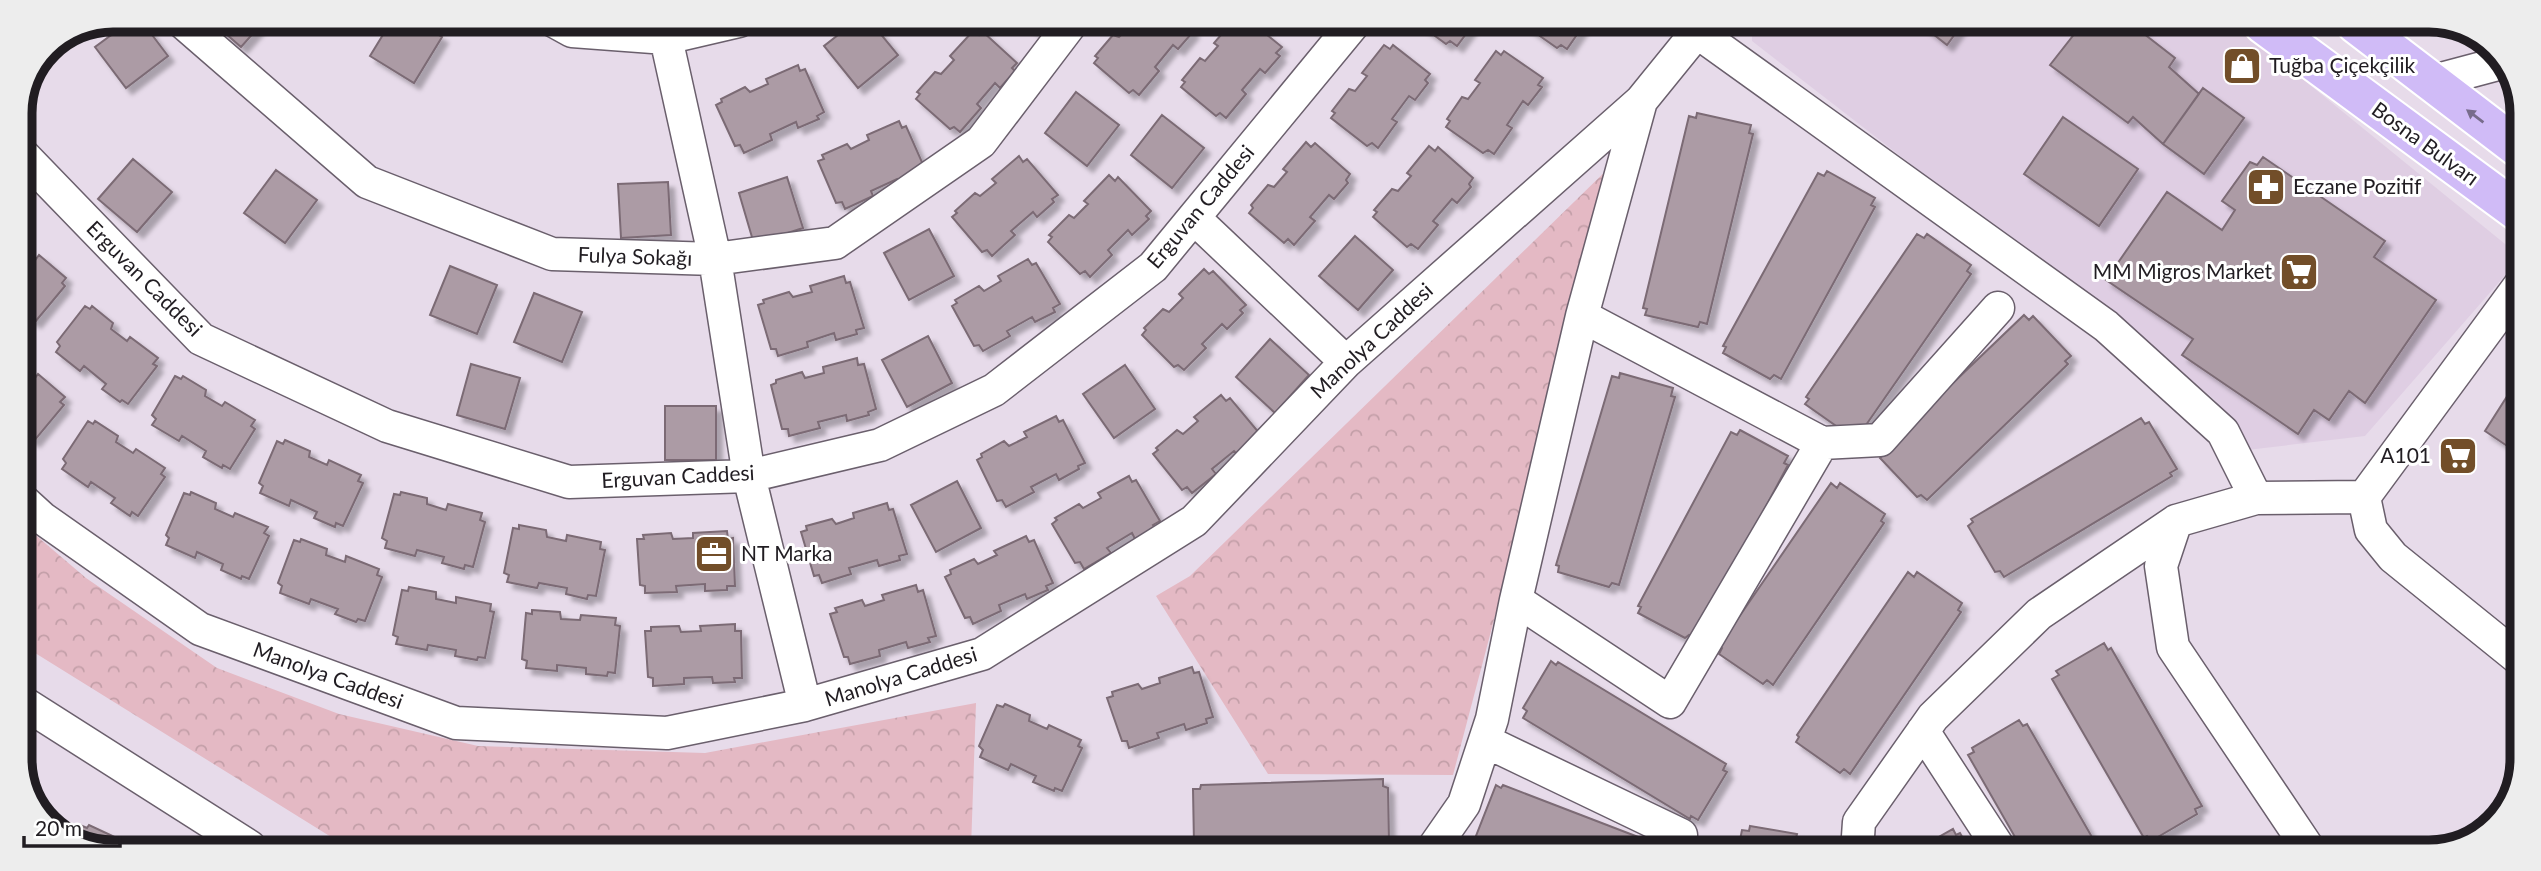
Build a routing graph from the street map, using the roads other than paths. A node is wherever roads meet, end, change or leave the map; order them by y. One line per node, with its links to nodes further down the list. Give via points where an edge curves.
1 (194, 32): 19 (street, Fulya Sokağı, via 367,182 552,254)
2 (585, 32): 10 (street)
3 (690, 32): 10 (street)
4 (1065, 32): 19 (street, Fulya Sokağı, via 981,142 835,243)
5 (1347, 32): 18 (street, Erguvan Caddesi)
6 (1695, 32): 14 (street)
7 (1706, 32): 26 (street, via 2106,326 2223,432)
8 (2274, 32): 13 (main road, Bosna Bulvarı)
9 (2366, 32): 12 (main road)
10 (666, 38): 19 (street)
11 (2494, 65): 12 (street)
12 (2430, 82): 13 (main road); 15 (main road, one-way to 12)
13 (2363, 99): 17 (main road, Bosna Bulvarı)
14 (1641, 101): 22 (street); 23 (street, Manolya Caddesi)
15 (2509, 141)
16 (32, 164): 25 (street, Erguvan Caddesi, via 201,339 387,426 569,482)
17 (2509, 205)
18 (1194, 218): 23 (street); 25 (street, Erguvan Caddesi, via 1153,267 994,390 880,445)
19 (715, 259): 25 (street)
20 (2509, 300): 27 (street)
21 (1998, 307): 24 (street, via 1880,440)
22 (1582, 316): 24 (street); 30 (street)
23 (1346, 362): 32 (street, Manolya Caddesi, via 1194,522 982,654)
24 (1822, 443): 30 (street, via 1670,702)
25 (749, 475): 32 (street)
26 (2256, 498): 27 (street); 29 (street)
27 (2364, 498): 31 (street, via 2371,530 2393,557)
28 (32, 509): 32 (street, Manolya Caddesi, via 200,629 456,723 667,733)
29 (2176, 521): 34 (street, via 2039,614); 41 (street, via 2161,566 2173,647)
30 (1516, 600): 35 (street)
31 (2510, 651)
32 (805, 705)
33 (32, 708): 37 (street)
34 (1923, 731): 39 (street, via 1859,822); 40 (street)
35 (1485, 741): 36 (street); 38 (street, via 1464,804)
36 (1681, 835)
37 (239, 840)
38 (1439, 840)
39 (1858, 840)
40 (1994, 840)
41 (2302, 840)

